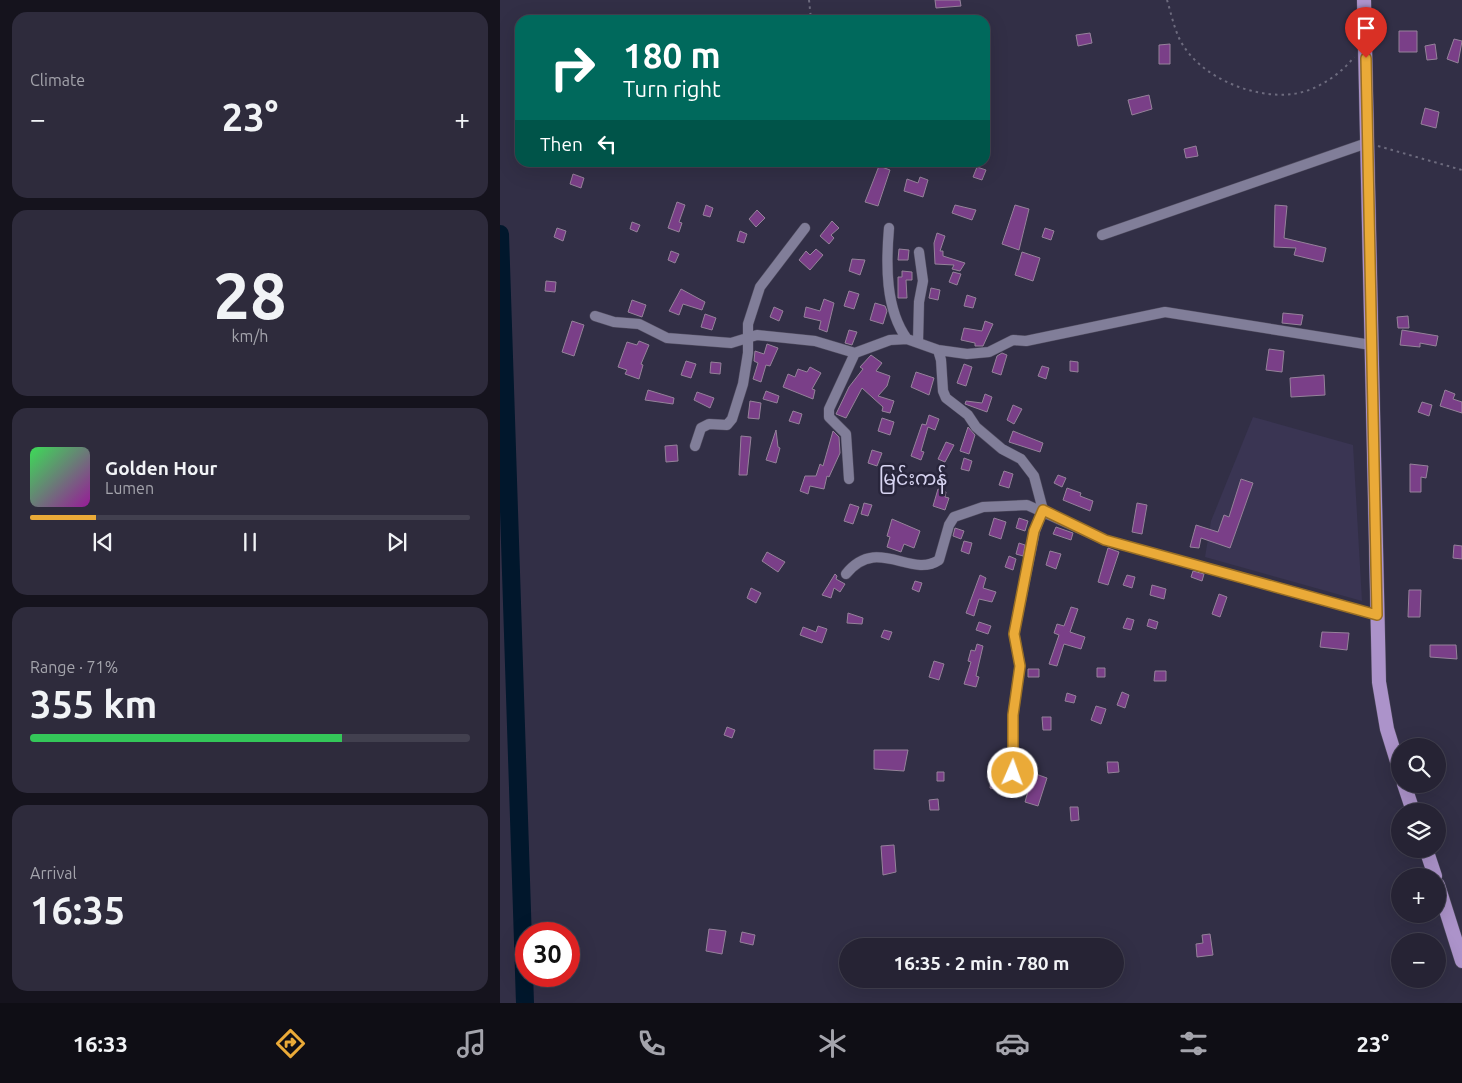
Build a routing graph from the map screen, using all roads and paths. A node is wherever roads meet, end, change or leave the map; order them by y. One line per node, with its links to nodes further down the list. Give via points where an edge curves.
1 (809, 0): 4 (path)
2 (1167, 0): 5 (path, via 1180,41 1213,75 1245,88 1276,95 1295,94 1329,81 1345,68)
3 (1364, 0): 5 (highway)
4 (811, 15)
5 (1366, 42): 6 (highway)
6 (1367, 143): 7 (path); 10 (street); 16 (highway)
7 (1462, 170)
8 (805, 228): 14 (street, via 760,287 750,314)
9 (889, 228): 13 (street, via 891,302 899,328)
10 (1102, 235)
11 (919, 252): 15 (street, via 923,281)
12 (595, 316): 14 (street, via 614,322 639,324 667,338 731,343)
13 (907, 338): 15 (street); 18 (street, via 890,340)
14 (747, 339): 18 (street, via 757,335 815,341); 19 (street, via 744,384 732,419 727,425 709,424 701,428)
15 (918, 342): 17 (street)
16 (1371, 345): 17 (street, via 1165,312 1026,341 1013,340 989,352 967,354); 23 (highway)
17 (938, 350): 21 (street, via 946,398 968,415 976,427 1002,450 1021,459 1034,476)
18 (855, 353): 20 (street, via 829,408 828,417 846,434)
19 (695, 446)
20 (849, 479)
21 (1043, 510): 22 (street, via 1027,505 973,510 954,517 940,560 932,565 892,558 868,558 852,566); 23 (street, via 1105,540); 25 (street, via 1034,531 1014,634 1020,666 1013,715)
22 (846, 574)
23 (1377, 615): 24 (highway, via 1380,690)
24 (1391, 742)
25 (1013, 773)
26 (1446, 910): 27 (highway)
27 (1462, 961)

